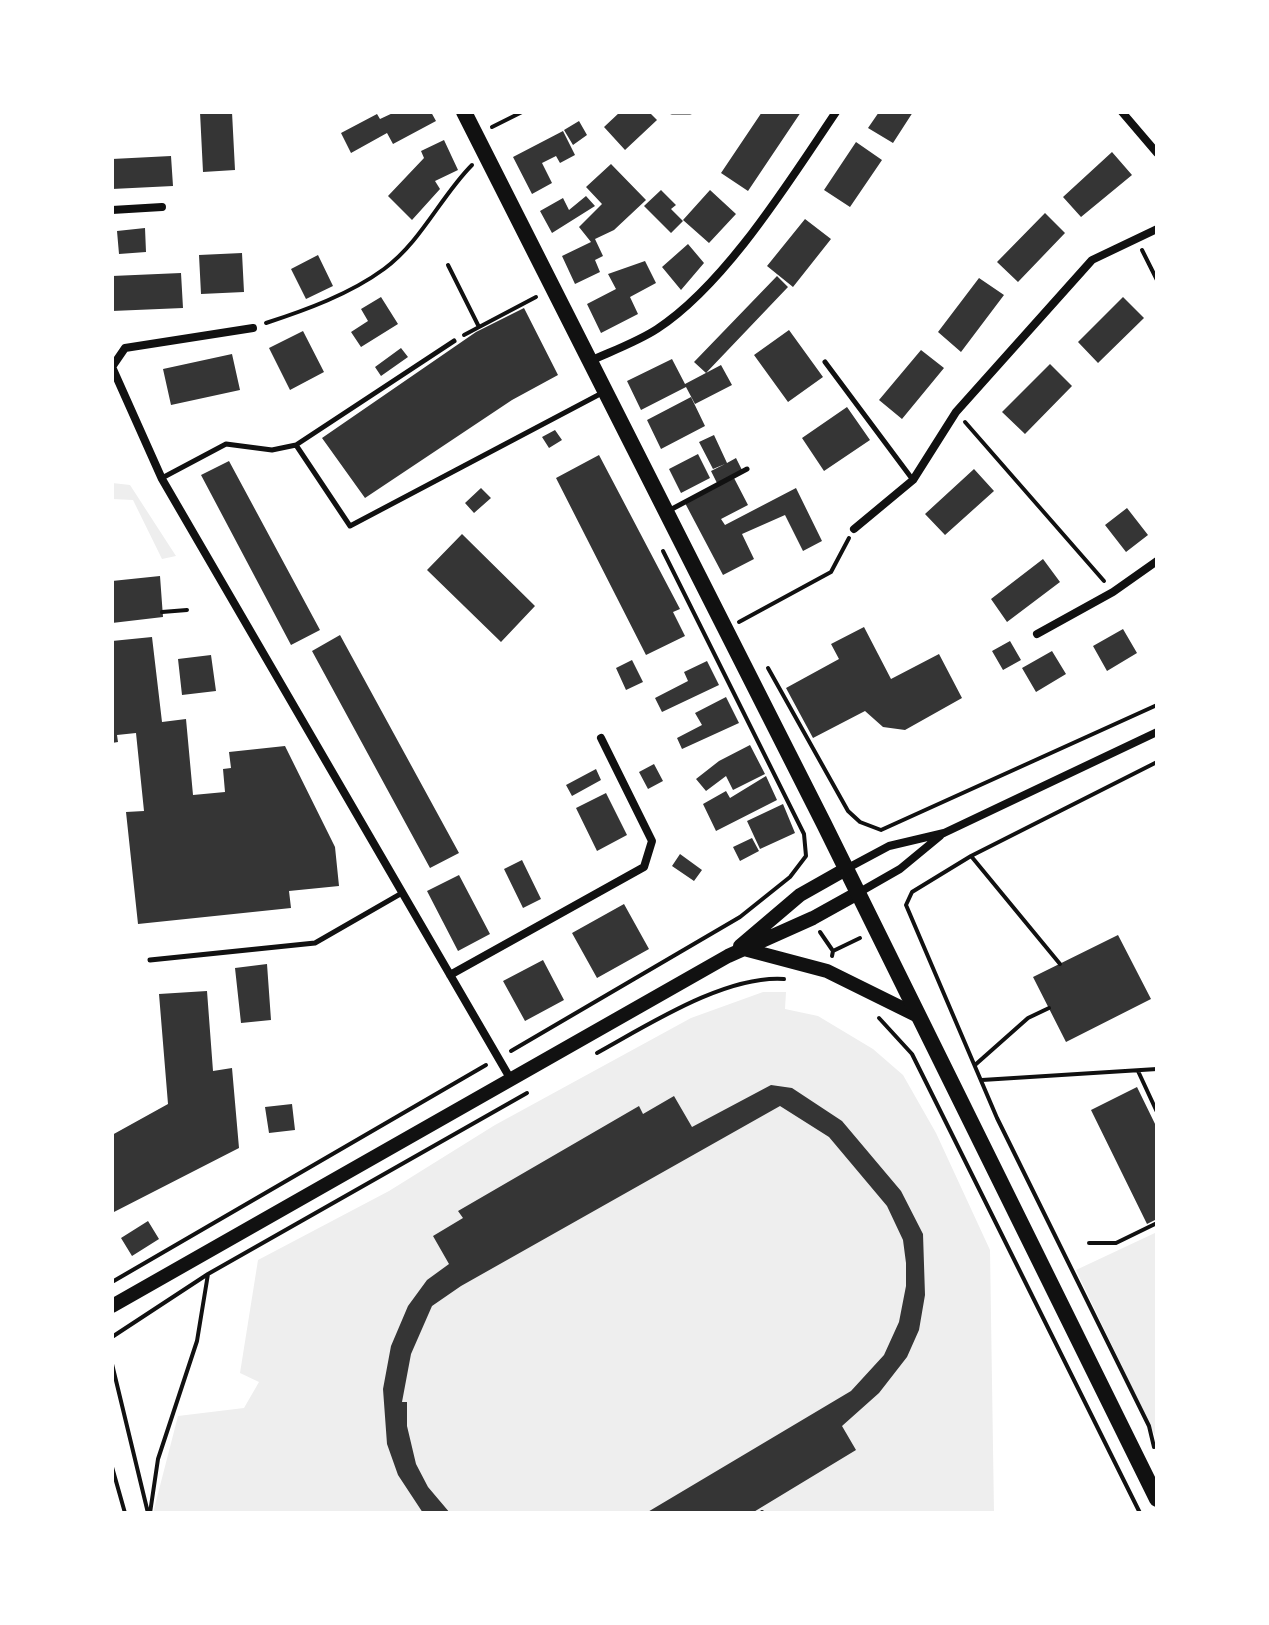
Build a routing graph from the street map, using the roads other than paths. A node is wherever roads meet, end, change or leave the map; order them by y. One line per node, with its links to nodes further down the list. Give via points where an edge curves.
1 (464, 112): 12 (main road)
2 (672, 112): 3 (lane)
3 (690, 112)
4 (836, 112): 12 (street, via 787,185 705,289 657,329)
5 (1122, 112): 6 (street)
6 (1157, 153)
7 (162, 207): 8 (street)
8 (112, 210)
9 (1157, 229): 19 (street, via 1092,260 956,412)
10 (253, 328): 14 (street, via 125,348)
11 (454, 341): 16 (lane)
12 (589, 361): 15 (main road)
13 (825, 362): 19 (lane)
14 (112, 367): 18 (street)
15 (605, 392): 16 (lane, via 350,526); 20 (main road)
16 (296, 445): 18 (lane, via 272,450 226,444)
17 (747, 469): 20 (lane)
18 (162, 479): 28 (street)
19 (913, 480): 21 (street)
20 (665, 512): 27 (main road)
21 (854, 529)
22 (1157, 561): 23 (street)
23 (1037, 634)
24 (1157, 732): 26 (street)
25 (601, 738): 33 (street, via 652,841 644,867)
26 (944, 833): 27 (street, via 889,846); 29 (street, via 900,869)
27 (846, 869): 29 (main road); 31 (street, via 800,895)
28 (402, 893): 32 (lane, via 315,943); 33 (street)
29 (858, 893): 30 (street); 34 (main road)
30 (744, 949): 31 (street); 34 (street, via 827,971)
31 (728, 956): 35 (street)
32 (150, 960)
33 (450, 975): 35 (street)
34 (916, 1015): 37 (main road)
35 (510, 1078): 36 (street)
36 (112, 1306)
37 (1155, 1488)

